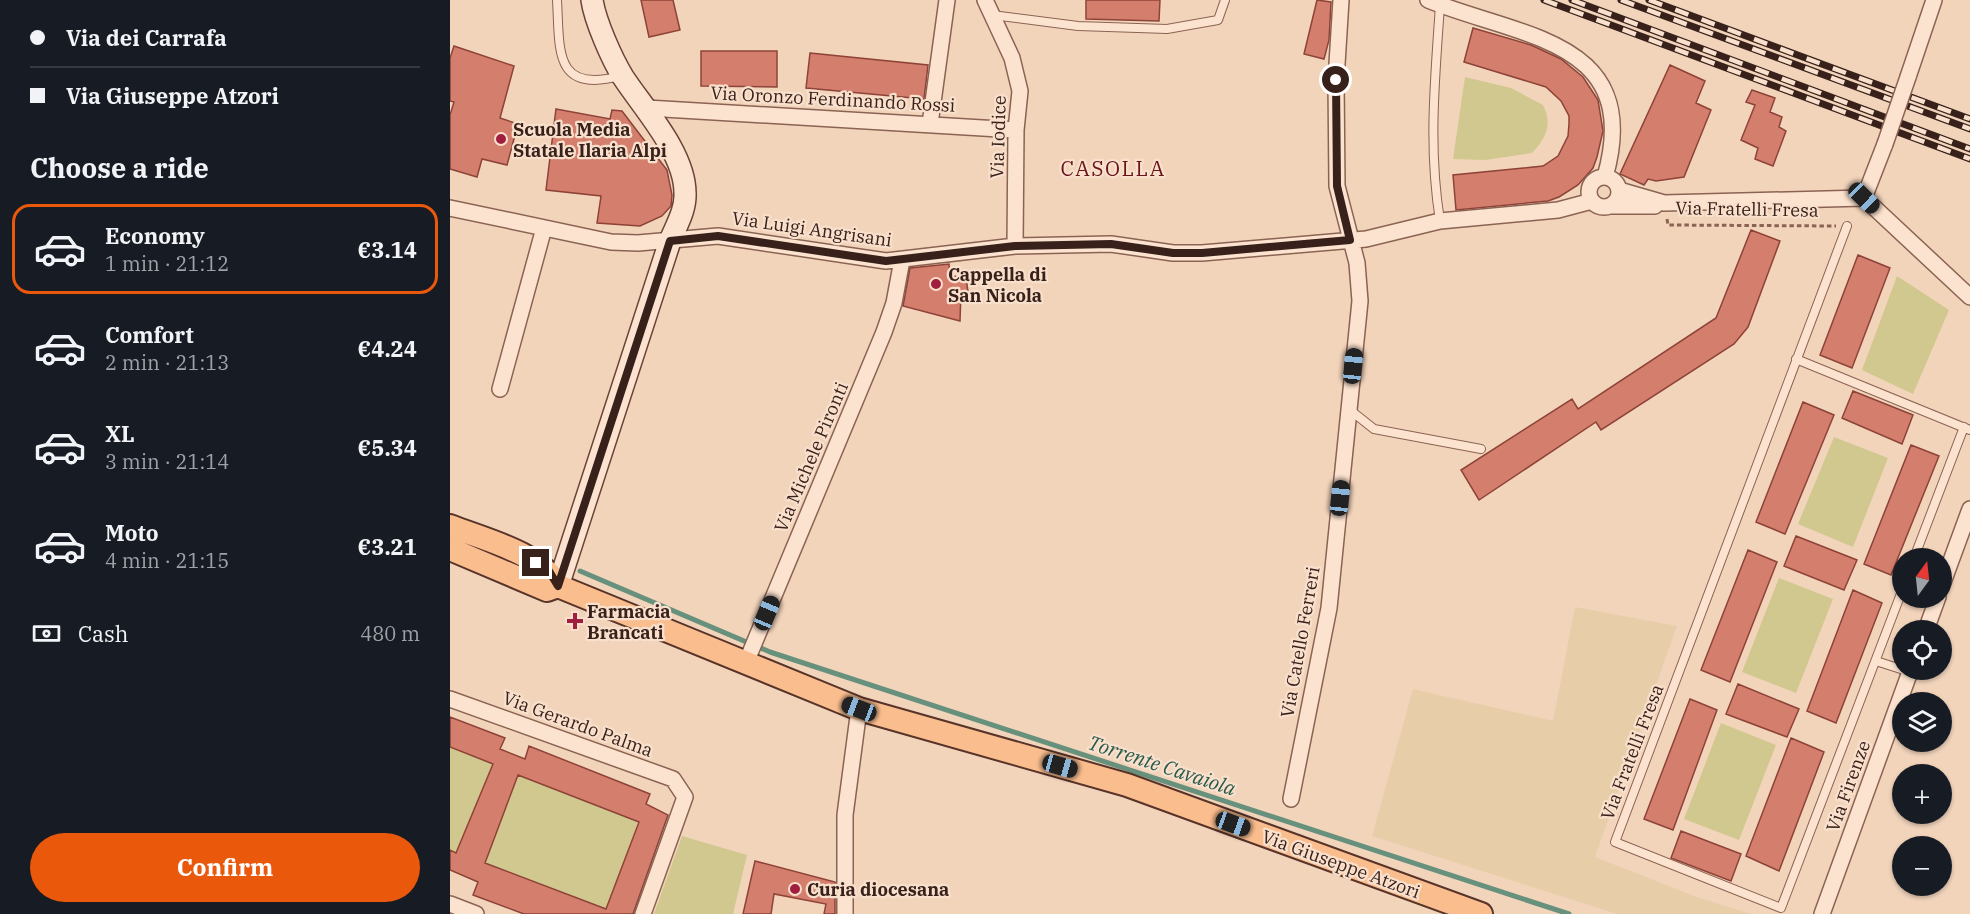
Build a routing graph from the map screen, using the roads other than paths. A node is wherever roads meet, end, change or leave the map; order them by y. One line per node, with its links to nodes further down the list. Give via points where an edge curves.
1 (556, 0): 10 (lane, via 560,50 567,70 583,80)
2 (947, 0): 12 (street)
3 (985, 0): 9 (street, Via Iodice)
4 (1225, 0): 9 (lane, via 1218,20 1167,29 1078,26)
5 (1341, 0): 24 (street, Via Catello Ferreri, via 1336,80 1337,186)
6 (1934, 0): 16 (street, bridge)
7 (589, 2): 10 (main road)
8 (1434, 3): 14 (street, via 1559,45 1581,59 1610,99 1614,145); 21 (lane, via 1431,136)
9 (992, 15): 13 (street, Via Iodice, via 1012,58 1020,91)
10 (622, 75): 11 (main road)
11 (647, 108): 12 (street, Via Oronzo Ferdinando Rossi); 25 (main road, via 680,166 684,181 684,209)
12 (930, 124): 13 (street, Via Oronzo Ferdinando Rossi)
13 (1017, 130): 26 (street, Via Iodice)
14 (1605, 177): 15 (street, via 1614,181); 17 (street, via 1592,182)
15 (1619, 190): 18 (street); 19 (street, via 1617,200)
16 (1864, 198): 18 (street); 28 (street)
17 (1592, 201): 19 (street, via 1600,207); 21 (street, Via Luigi Angrisani, via 1558,210)
18 (1664, 203): 19 (street, via 1643,208)
19 (1610, 206)
20 (450, 208): 23 (street, Via Luigi Angrisani)
21 (1440, 221): 24 (street, Via Luigi Angrisani, via 1401,233)
22 (1847, 226): 29 (lane, Via Fratelli Fresa)
23 (544, 228): 25 (street, Via Luigi Angrisani, via 611,242); 30 (street)
24 (1350, 240): 26 (street, Via Luigi Angrisani, via 1202,253 1111,244); 31 (street, Via Catello Ferreri, via 1357,263 1360,301)
25 (670, 241): 27 (street, Via Luigi Angrisani, via 718,236 886,261); 39 (main road)
26 (1015, 246): 27 (street, Via Luigi Angrisani)
27 (902, 260): 41 (street, Via Michele Pironti, via 884,332)
28 (1970, 297)
29 (1796, 359): 32 (lane); 42 (lane, Via Fratelli Fresa, via 1615,842 1781,908)
30 (500, 389)
31 (1349, 409): 33 (lane, via 1374,429); 47 (street, Via Catello Ferreri, via 1329,608)
32 (1967, 428): 36 (lane)
33 (1481, 449)
34 (1970, 509): 38 (street)
35 (450, 526): 39 (main road, Via Giuseppe Atzori, via 522,555 549,571)
36 (1918, 548)
37 (450, 549): 39 (main road, Via Giuseppe Atzori, via 547,590)
38 (1952, 558)
39 (558, 586): 41 (main road, Via Giuseppe Atzori)
40 (1896, 608): 42 (lane, Via Fratelli Fresa)
41 (747, 659): 46 (main road, Via Giuseppe Atzori)
42 (1876, 661): 43 (lane)
43 (1892, 666)
44 (1904, 680): 53 (street, Via Firenze)
45 (450, 699): 50 (street, Via Gerardo Palma, via 673,779 685,797)
46 (859, 709): 51 (street, via 845,815); 52 (main road, Via Giuseppe Atzori, via 1126,785)
47 (1291, 799)
48 (450, 904): 49 (street)
49 (476, 914)
50 (642, 914)
51 (844, 914)
52 (1481, 914)
53 (1822, 914)

